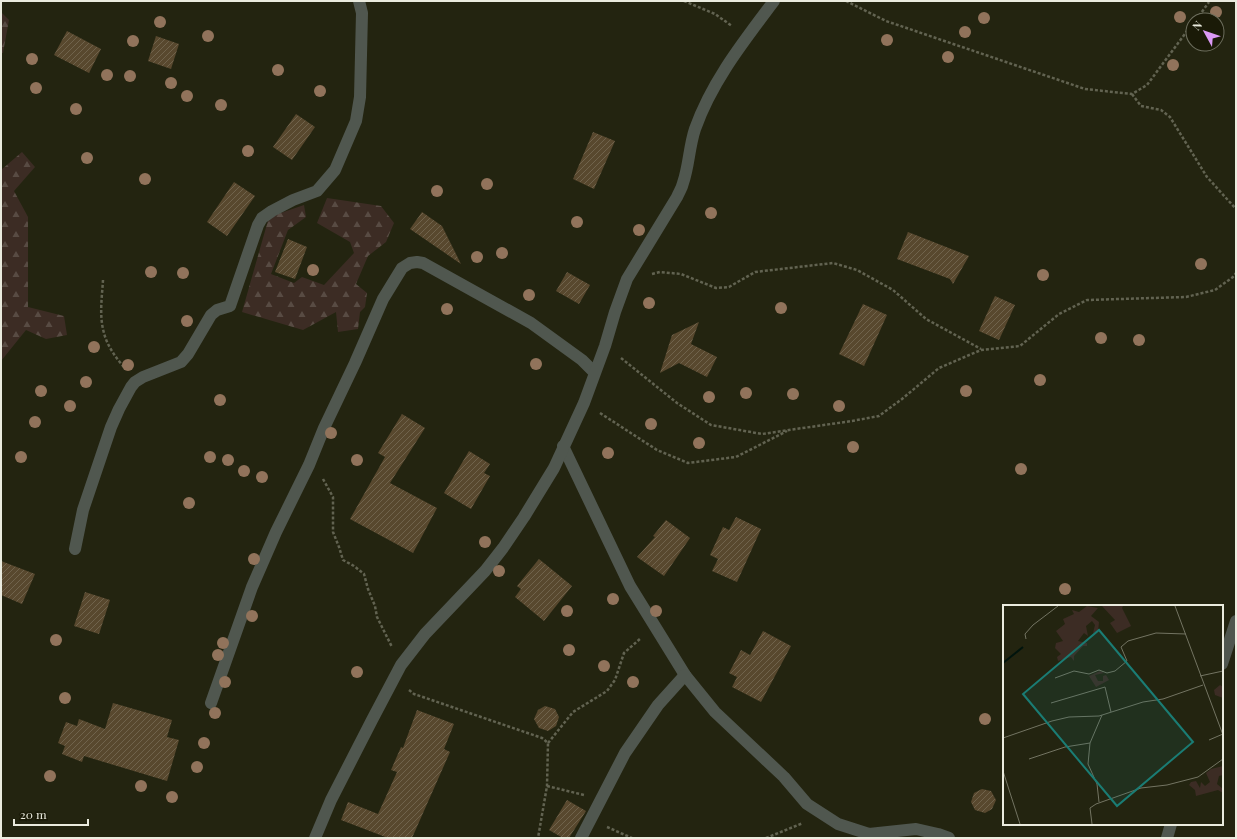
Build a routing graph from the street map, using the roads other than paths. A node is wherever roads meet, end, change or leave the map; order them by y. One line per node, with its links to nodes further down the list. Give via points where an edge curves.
1 (358, 1): 5 (street, via 362,13 360,97 356,121 335,170 317,191 272,210 262,218 230,306 211,315 181,362 135,382 111,427 83,510)
2 (774, 1): 3 (street, via 718,78 704,106 695,129 683,184 627,279)
3 (594, 372): 4 (street, via 584,403); 9 (street, via 578,357 531,323 423,263 410,263 402,268 383,299 270,546 252,587)
4 (563, 446): 8 (street, via 630,586); 11 (street, via 554,468 503,548 485,571 425,634 401,665 331,800)
5 (75, 549)
6 (1236, 621): 7 (street)
7 (1223, 661)
8 (685, 675): 12 (street, via 668,693 625,753); 13 (street, via 715,712 784,777 807,804 838,824 869,834 916,829)
9 (211, 703)
10 (1171, 825): 14 (street)
11 (315, 838)
12 (581, 838)
13 (949, 838)
14 (1167, 838)

